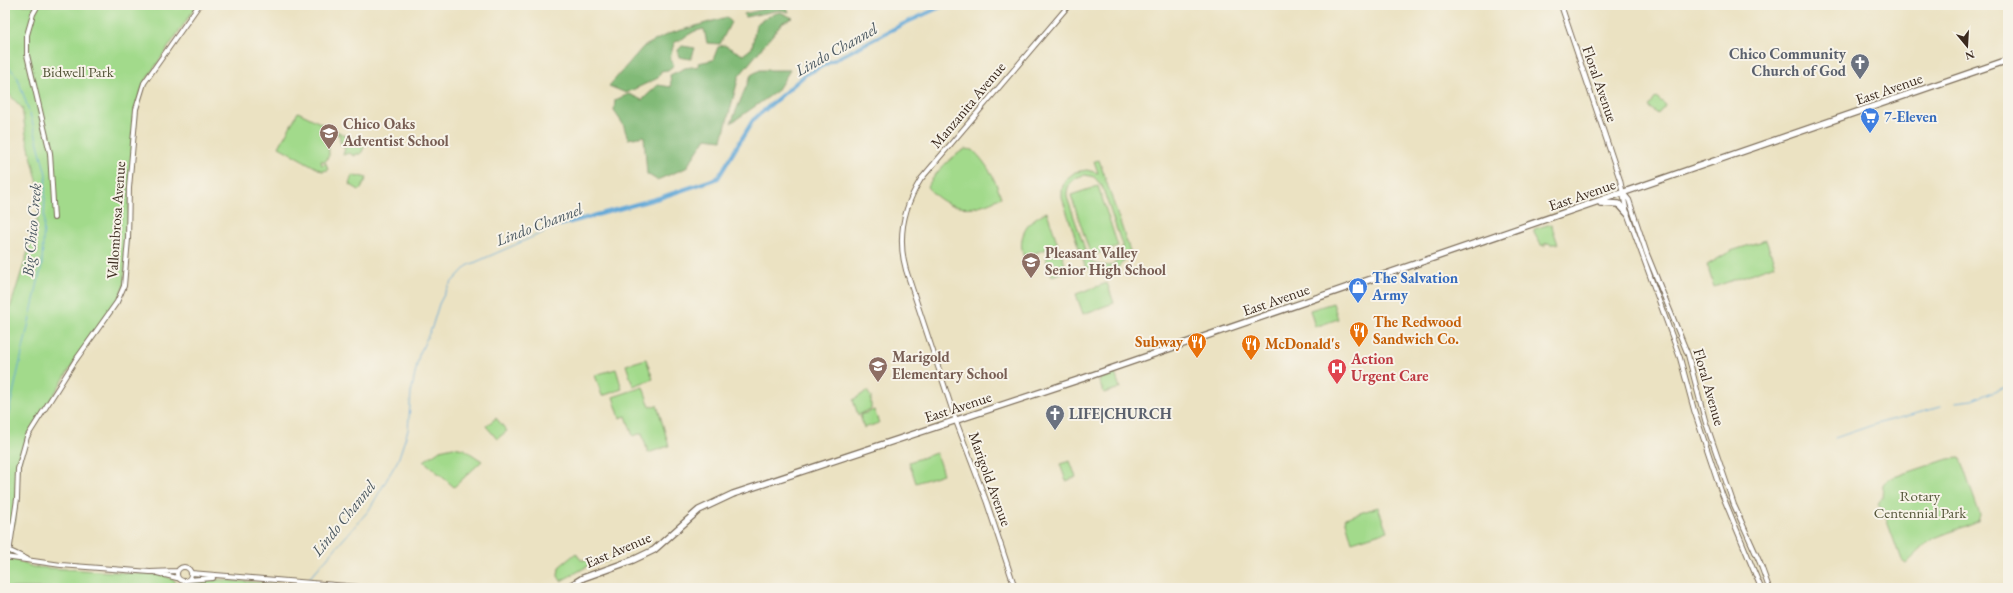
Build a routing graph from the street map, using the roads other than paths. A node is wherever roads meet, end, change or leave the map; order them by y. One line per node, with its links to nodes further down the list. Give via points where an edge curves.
1 (38, 5): 9 (street, via 27,35 27,55 50,153)
2 (199, 5): 12 (street, Vallombrosa Avenue, via 144,83 136,108 124,286 117,302 75,361 27,437 18,469)
3 (1069, 5): 10 (street, Manzanita Avenue, via 920,179 908,203 901,230 902,258)
4 (1561, 5): 6 (street, Floral Avenue)
5 (2008, 60): 6 (main road, East Avenue)
6 (1624, 194): 7 (main road, East Avenue); 8 (street, Floral Avenue); 29 (street, Floral Avenue, via 1629,200 1654,271 1682,338 1710,434 1736,510)
7 (1597, 203): 8 (main road, via 1619,204); 11 (main road, East Avenue)
8 (1627, 213): 28 (street, Floral Avenue, via 1680,358 1722,494)
9 (54, 218)
10 (912, 286): 11 (street, Marigold Avenue)
11 (956, 421): 26 (main road, East Avenue, via 720,498 694,514 654,550 583,578); 27 (street, Marigold Avenue)
12 (14, 522): 13 (street, Vallombrosa Avenue); 15 (street, Vallombrosa Avenue)
13 (5, 539)
14 (5, 542): 15 (street)
15 (10, 546): 16 (street, Vallombrosa Avenue)
16 (10, 551): 17 (street); 18 (street)
17 (5, 557): 18 (street)
18 (36, 563): 20 (street)
19 (177, 571): 20 (street); 21 (street, via 185,567); 23 (street)
20 (150, 572): 23 (street)
21 (190, 573): 22 (street); 24 (street)
22 (222, 577): 24 (street); 25 (street)
23 (177, 578): 24 (street)
24 (188, 580)
25 (371, 588)
26 (567, 588)
27 (1015, 588)
28 (1761, 588)
29 (1769, 588)

